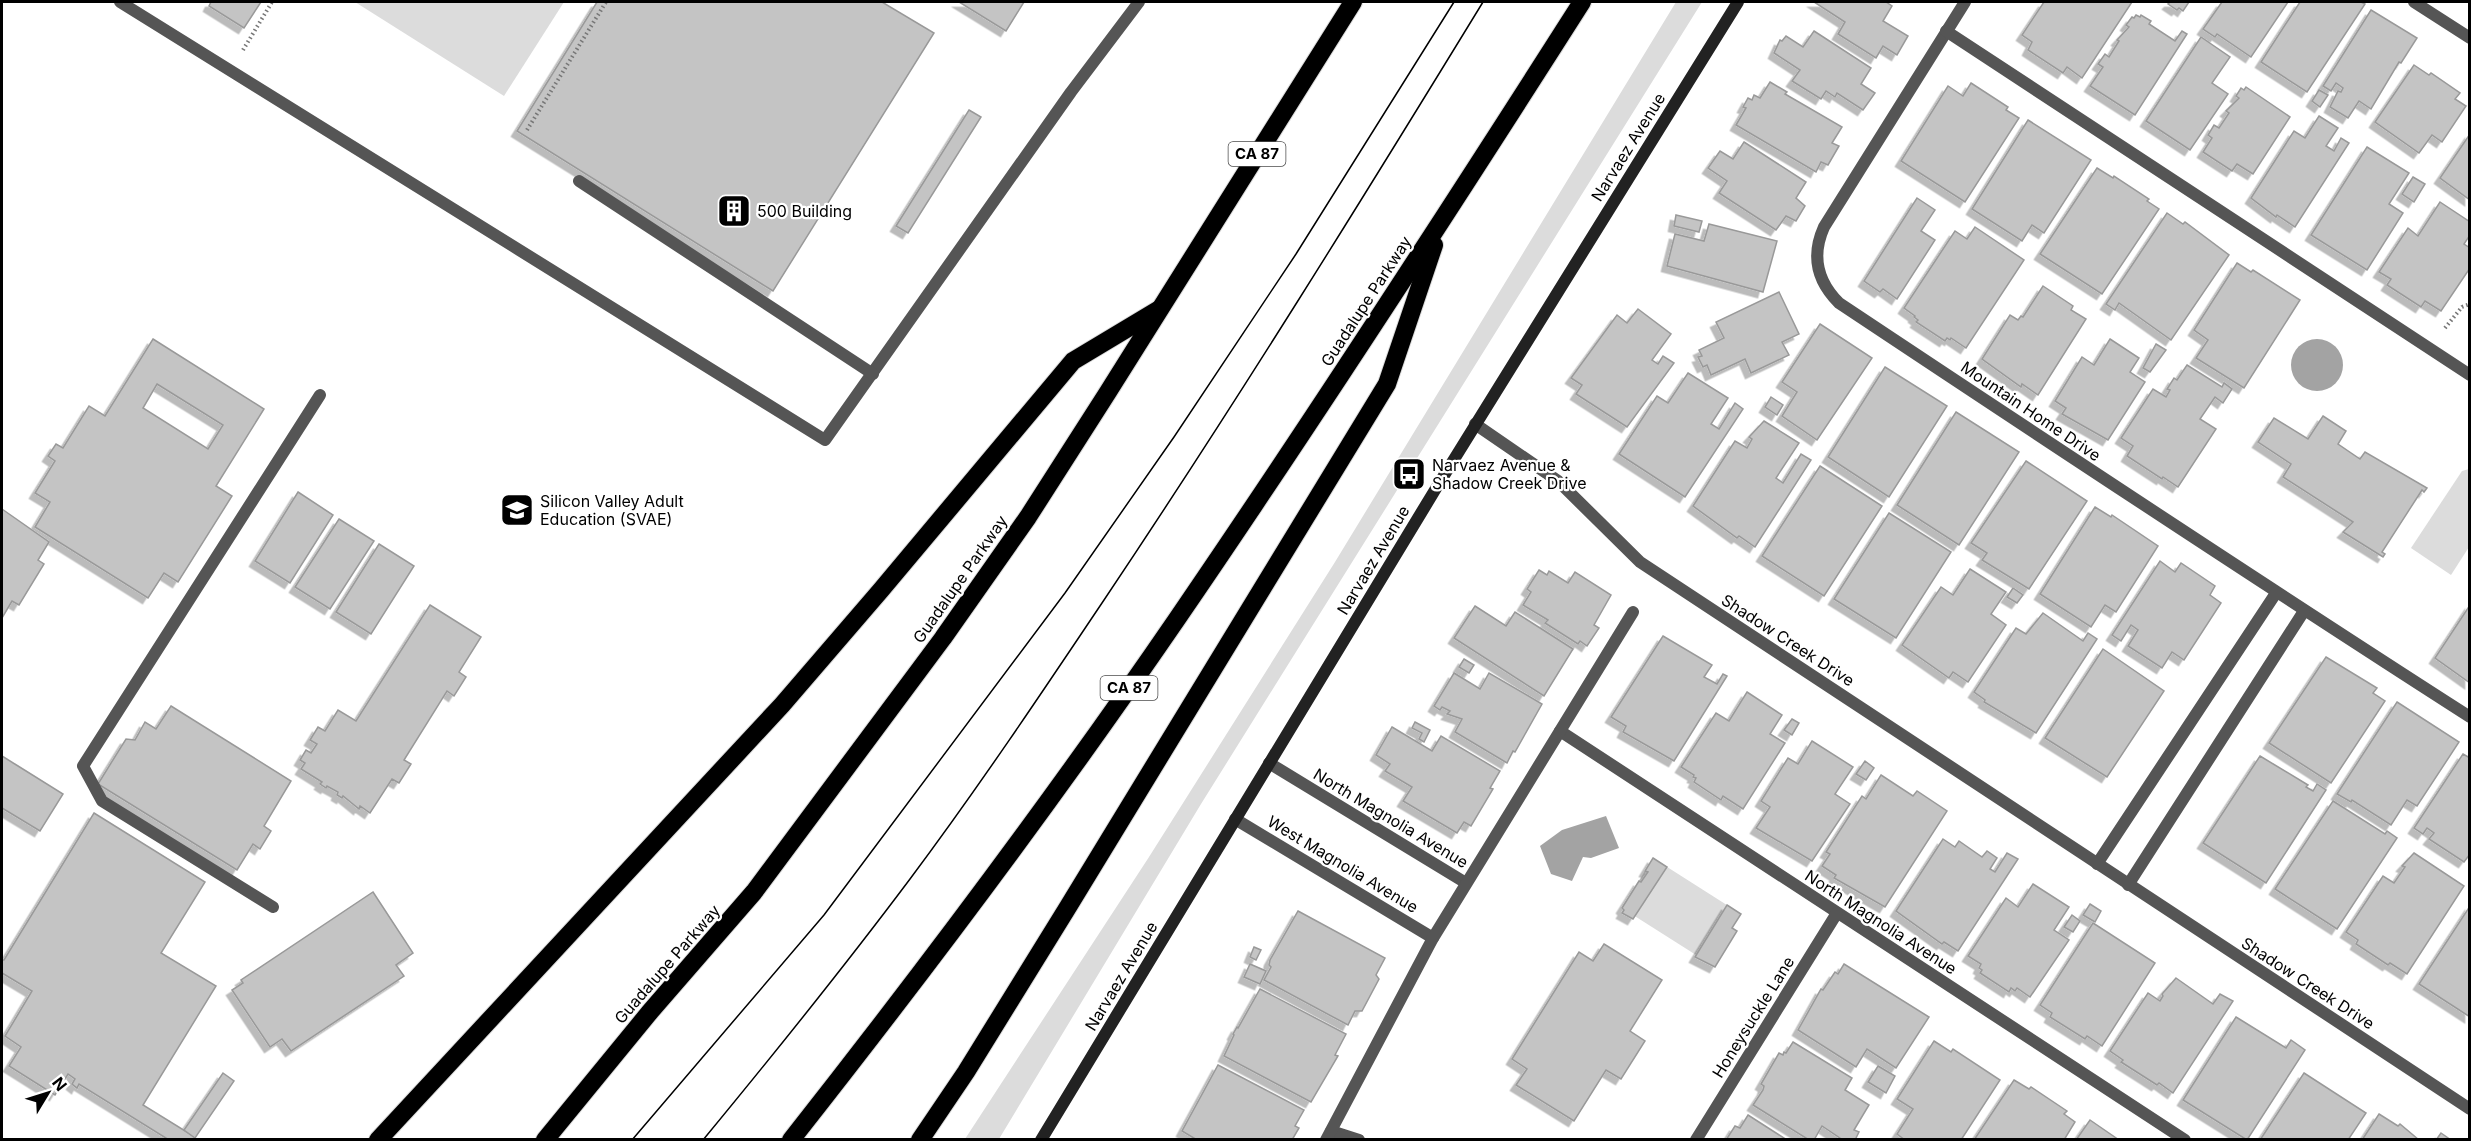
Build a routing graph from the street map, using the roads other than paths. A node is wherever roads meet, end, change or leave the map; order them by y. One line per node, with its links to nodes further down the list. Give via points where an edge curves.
1 (120, 2): 13 (street, via 825,440)
2 (1139, 2): 13 (street)
3 (1353, 2): 12 (highway, Guadalupe Parkway / CA 87)
4 (1582, 2): 11 (highway, Guadalupe Parkway / CA 87)
5 (1738, 2): 16 (main road, Narvaez Avenue)
6 (1965, 2): 8 (street, Mountain Home Drive)
7 (2414, 2): 9 (street)
8 (1946, 31): 14 (street); 17 (street, Mountain Home Drive, via 1824,227 1816,252 1824,286 1839,303)
9 (2469, 38)
10 (579, 182): 13 (street)
11 (1442, 220): 34 (highway, Guadalupe Parkway / CA 87, via 1088,746 892,1012); 35 (highway, via 1388,384 1068,908)
12 (1162, 307): 32 (highway, via 1073,361 782,705); 33 (highway, Guadalupe Parkway / CA 87, via 1028,517 847,771 754,892)
13 (873, 374)
14 (2469, 375)
15 (320, 395): 27 (street, via 83,766 102,801)
16 (1475, 424): 22 (main road, Narvaez Avenue); 24 (street, Shadow Creek Drive, via 1558,481 1640,562)
17 (2276, 593): 18 (street, Mountain Home Drive); 24 (street)
18 (2304, 611): 20 (street, Mountain Home Drive); 26 (street)
19 (1633, 612): 21 (street, North Magnolia Avenue)
20 (2469, 717)
21 (1560, 731): 25 (street, North Magnolia Avenue); 28 (street, North Magnolia Avenue)
22 (1269, 763): 23 (main road, Narvaez Avenue); 25 (street, North Magnolia Avenue)
23 (1235, 819): 29 (street, West Magnolia Avenue); 36 (main road, Narvaez Avenue)
24 (2097, 864): 26 (street, Shadow Creek Drive)
25 (1466, 883): 29 (street)
26 (2128, 885): 30 (street, Shadow Creek Drive)
27 (273, 907)
28 (1837, 913): 38 (street, Honeysuckle Lane); 39 (street, North Magnolia Avenue)
29 (1433, 938): 31 (street)
30 (2469, 1108)
31 (1329, 1135): 37 (street)
32 (378, 1140)
33 (544, 1140)
34 (791, 1140)
35 (920, 1140)
36 (1041, 1140)
37 (1359, 1140)
38 (1696, 1140)
39 (2185, 1140)

